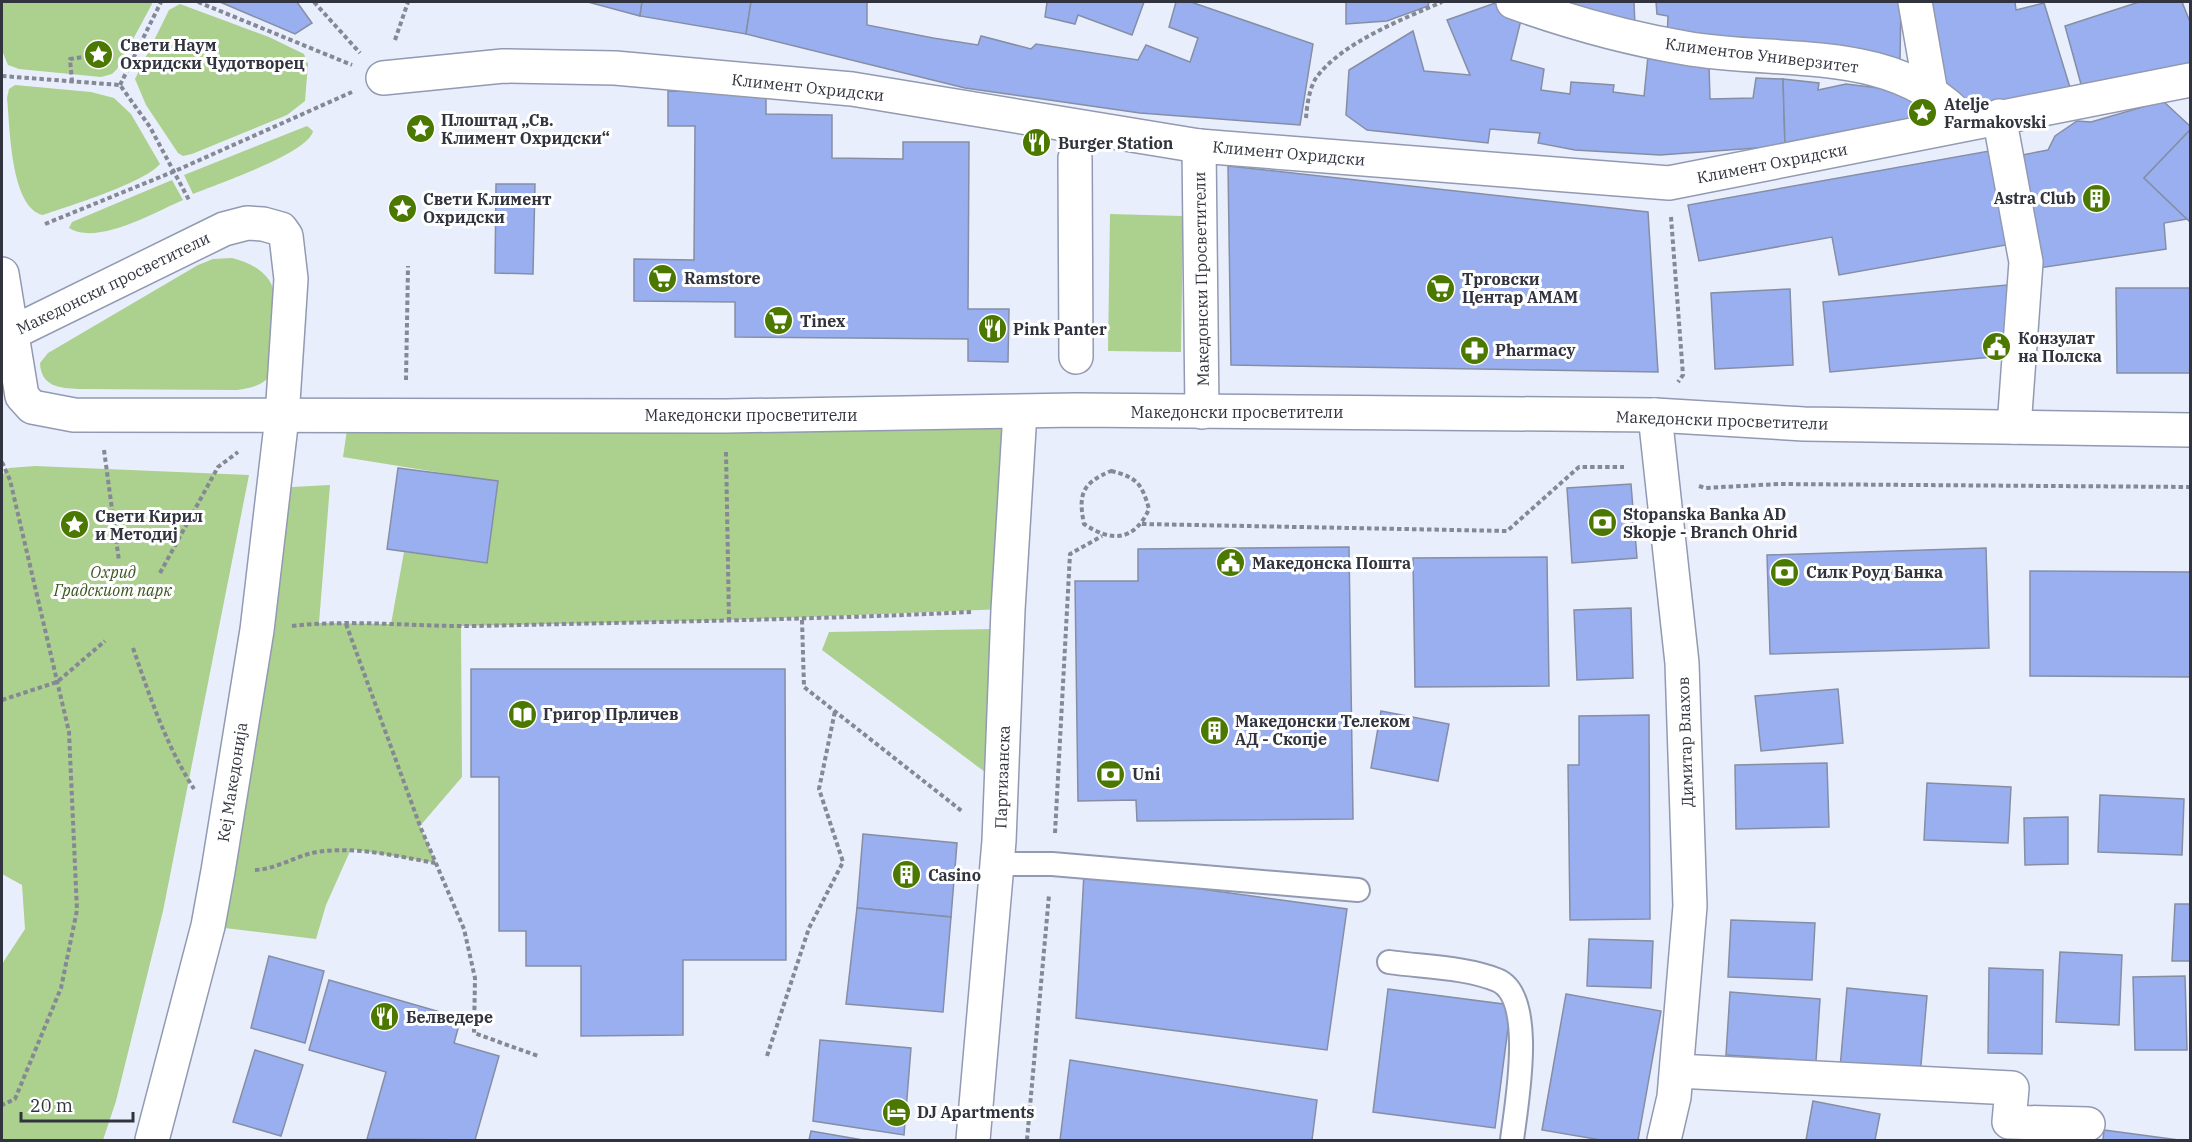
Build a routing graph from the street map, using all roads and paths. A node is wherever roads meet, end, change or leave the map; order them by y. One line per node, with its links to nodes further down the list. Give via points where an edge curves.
1 (161, 2): 12 (path)
2 (198, 2): 9 (path)
3 (314, 2): 9 (path)
4 (1442, 2): 17 (path, via 1396,22 1332,59 1315,80 1309,97)
5 (1513, 2): 13 (street, Климентов Универзитет, via 1606,32 1687,49 1830,61 1875,69)
6 (1915, 2): 13 (street)
7 (89, 56): 11 (path, via 70,59)
8 (2, 76): 11 (path)
9 (382, 78): 16 (street, Климент Охридски, via 503,66 615,68 852,90); 19 (path)
10 (2190, 80): 14 (street, Климент Охридски)
11 (72, 82): 12 (path)
12 (120, 85): 19 (path, via 150,127)
13 (1931, 93): 15 (street, Климентов Универзитет)
14 (1999, 116): 15 (street, Климент Охридски); 34 (street, via 2026,262)
15 (1965, 123): 17 (street, Климент Охридски, via 1669,183)
16 (1199, 146): 17 (street, Климент Охридски); 28 (street, Македонски Просветители)
17 (1302, 154)
18 (1075, 158): 26 (street)
19 (174, 171): 20 (path); 21 (path)
20 (189, 200)
21 (45, 224)
22 (1672, 230): 30 (path, via 1683,375)
23 (408, 266): 29 (path)
24 (2, 274): 25 (street)
25 (10, 334): 31 (street, Македонски просветители, via 19,390 28,404 63,413); 33 (street, Македонски просветители, via 209,235 247,223 277,227 286,236 291,264)
26 (1076, 357)
27 (1020, 412): 28 (street, Македонски просветители); 32 (street, Македонски просветители); 44 (street, Партизанска)
28 (1202, 412): 30 (street, Македонски просветители)
29 (406, 415): 32 (street, Македонски просветители); 33 (street, Македонски просветители)
30 (1655, 415): 34 (street, Македонски просветители, via 1804,424); 38 (street, Димитар Влахов)
31 (99, 416): 33 (street, Македонски просветители); 42 (path)
32 (726, 416): 45 (path)
33 (282, 417): 48 (street, Кеј Македонија)
34 (2014, 427): 35 (street, Македонски просветители)
35 (2190, 430)
36 (242, 448): 43 (path, via 218,467)
37 (2, 462): 51 (path, via 10,480)
38 (1661, 468): 39 (path, via 1705,488 1778,484); 40 (path, via 1579,466 1507,531); 63 (street, Димитар Влахов, via 1682,663 1690,894)
39 (2190, 487)
40 (1142, 524): 41 (path, via 1122,536); 41 (path, via 1149,509 1144,492 1132,476 1112,471 1089,483 1079,501 1084,524)
41 (1102, 536): 57 (path, via 1070,554)
42 (119, 561)
43 (160, 573)
44 (1008, 610): 46 (path); 55 (street, Партизанска)
45 (729, 620): 46 (path); 47 (path, via 461,626)
46 (802, 620): 53 (path, via 804,687)
47 (346, 624): 48 (path); 56 (path)
48 (257, 630): 54 (street, Кеј Македонија)
49 (105, 641): 51 (path)
50 (133, 648): 54 (path, via 160,727 178,764)
51 (57, 682): 52 (path); 64 (path, via 69,732 77,910 61,988 15,1099)
52 (2, 700)
53 (835, 711): 55 (path); 62 (path, via 819,789 843,862 809,928)
54 (224, 830): 58 (street, Кеј Македонија)
55 (998, 852): 57 (lane); 67 (street, Партизанска)
56 (436, 863): 58 (path, via 351,849 314,853 267,869); 61 (path, via 464,929 475,978 474,1033)
57 (1052, 864): 59 (lane); 68 (path)
58 (218, 871): 66 (street, Кеј Македонија, via 208,926)
59 (1358, 890)
60 (1389, 962): 69 (lane, via 1500,981 1517,1002 1522,1047)
61 (538, 1056)
62 (767, 1056)
63 (1677, 1071): 65 (street, via 2012,1088 2009,1122); 70 (street, Димитар Влахов)
64 (2, 1105)
65 (2088, 1124)
66 (152, 1140)
67 (973, 1140)
68 (1027, 1140)
69 (1512, 1140)
70 (1664, 1140)

